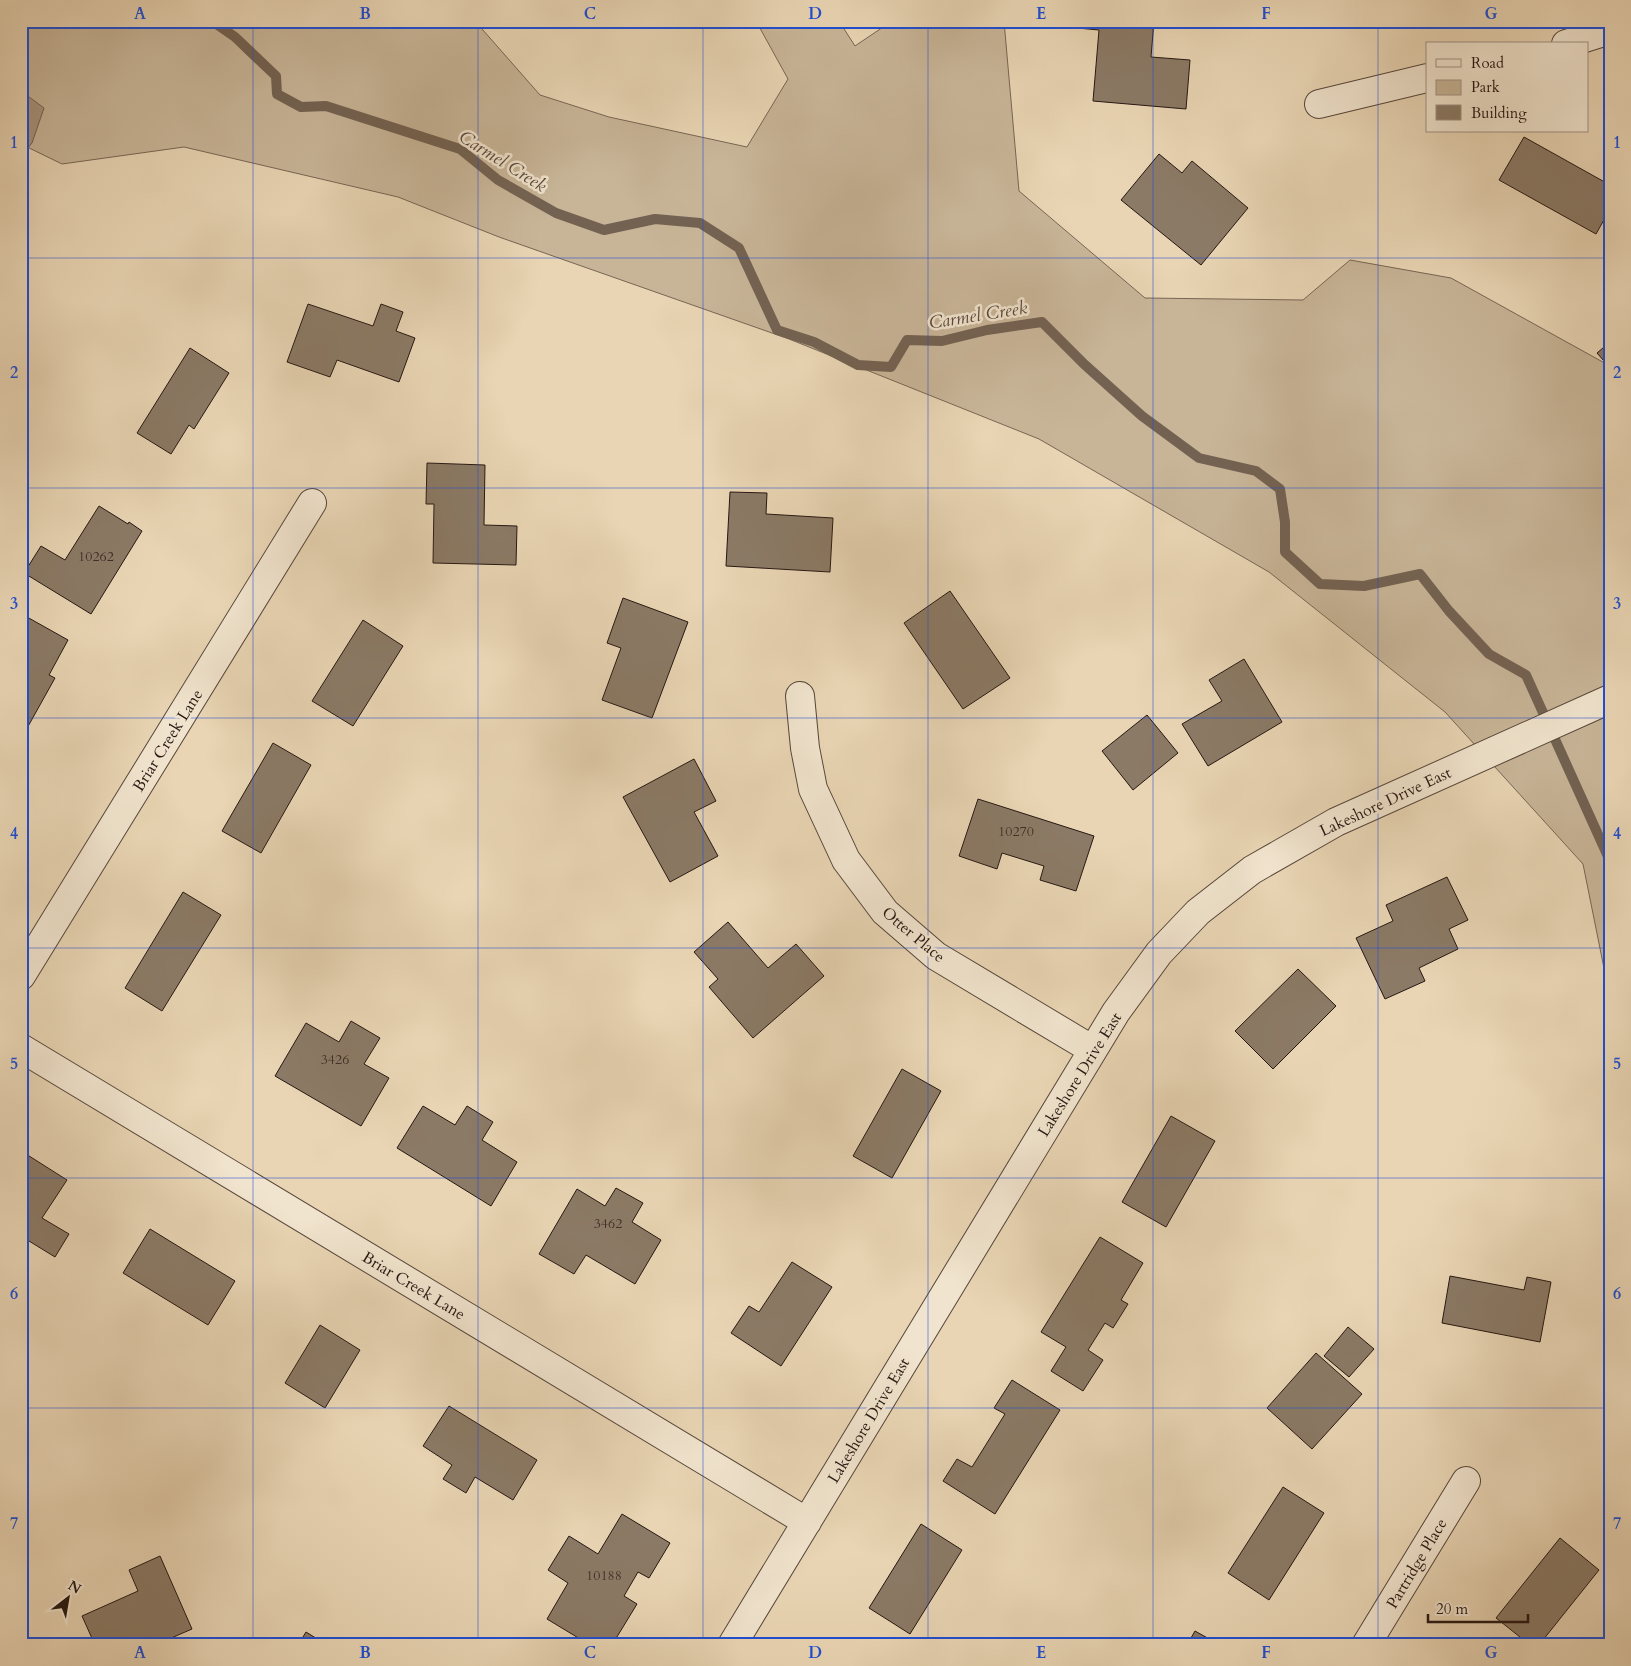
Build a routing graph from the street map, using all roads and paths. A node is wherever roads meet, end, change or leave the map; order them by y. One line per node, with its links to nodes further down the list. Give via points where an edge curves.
1 (1610, 30): 2 (street)
2 (1572, 42)
3 (1426, 78): 4 (street)
4 (1319, 104)
5 (312, 503): 8 (street, Briar Creek Lane)
6 (800, 696): 10 (street, Otter Place, via 813,789 846,860 885,912 936,956)
7 (1605, 701): 10 (street, Lakeshore Drive East, via 1336,822 1252,870 1198,912 1159,953)
8 (21, 976)
9 (21, 1048): 12 (street, Briar Creek Lane)
10 (1093, 1050): 12 (street, Lakeshore Drive East)
11 (1466, 1481): 14 (street, Partridge Place)
12 (807, 1522): 13 (street, Lakeshore Drive East)
13 (732, 1645)
14 (1366, 1645)

